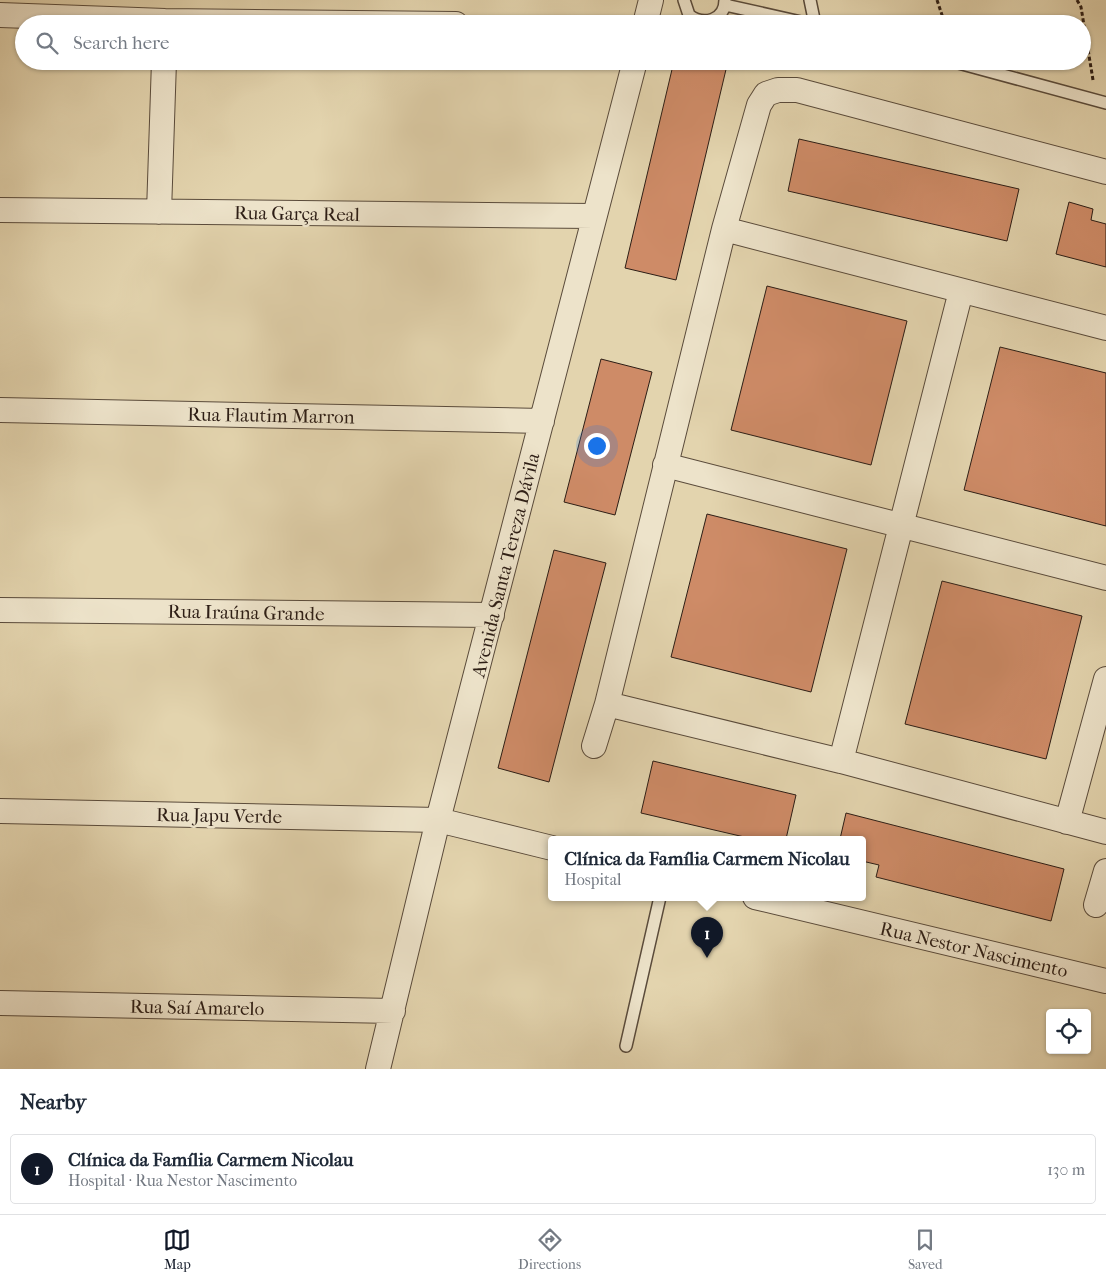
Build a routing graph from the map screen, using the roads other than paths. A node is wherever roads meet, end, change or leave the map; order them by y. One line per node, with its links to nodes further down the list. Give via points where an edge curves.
1 (651, 0): 7 (street)
2 (684, 0): 8 (lane)
3 (810, 0): 11 (lane)
4 (725, 2): 9 (lane); 10 (lane)
5 (0, 15): 6 (street)
6 (165, 15)
7 (647, 15)
8 (689, 15)
9 (718, 15)
10 (775, 15)
11 (814, 15)
12 (164, 70): 18 (street)
13 (634, 70): 19 (street, Avenida Santa Tereza Dávila)
14 (984, 70): 15 (lane)
15 (1101, 102)
16 (1106, 172): 20 (street, via 796,90 778,90 766,94 759,105)
17 (0, 210): 18 (street, Rua Garça Real)
18 (159, 212): 19 (street, Rua Garça Real)
19 (594, 216): 24 (street, Avenida Santa Tereza Dávila)
20 (724, 229): 21 (street); 25 (street)
21 (961, 291): 22 (street); 26 (street)
22 (1106, 328)
23 (0, 410): 24 (street, Rua Flautim Marron)
24 (542, 421): 29 (street, Avenida Santa Tereza Dávila)
25 (665, 465): 26 (street); 31 (street)
26 (901, 525): 27 (street); 33 (street)
27 (1106, 578)
28 (0, 610): 29 (street, Rua Iraúna Grande)
29 (492, 615): 35 (street, Avenida Santa Tereza Dávila)
30 (1106, 679): 36 (street)
31 (607, 704): 32 (street); 33 (street)
32 (594, 746)
33 (841, 761): 36 (street)
34 (0, 811): 35 (street, Rua Japu Verde)
35 (438, 820): 38 (street); 45 (street, Avenida Santa Tereza Dávila)
36 (1067, 822): 37 (street)
37 (1106, 832)
38 (548, 847)
39 (1106, 871): 42 (street)
40 (659, 901): 46 (lane)
41 (772, 901): 43 (street, Rua Nestor Nascimento)
42 (1096, 905)
43 (1106, 981)
44 (0, 1003): 45 (street, Rua Saí Amarelo)
45 (393, 1011): 47 (street, Avenida Santa Tereza Dávila)
46 (626, 1046)
47 (378, 1069)

